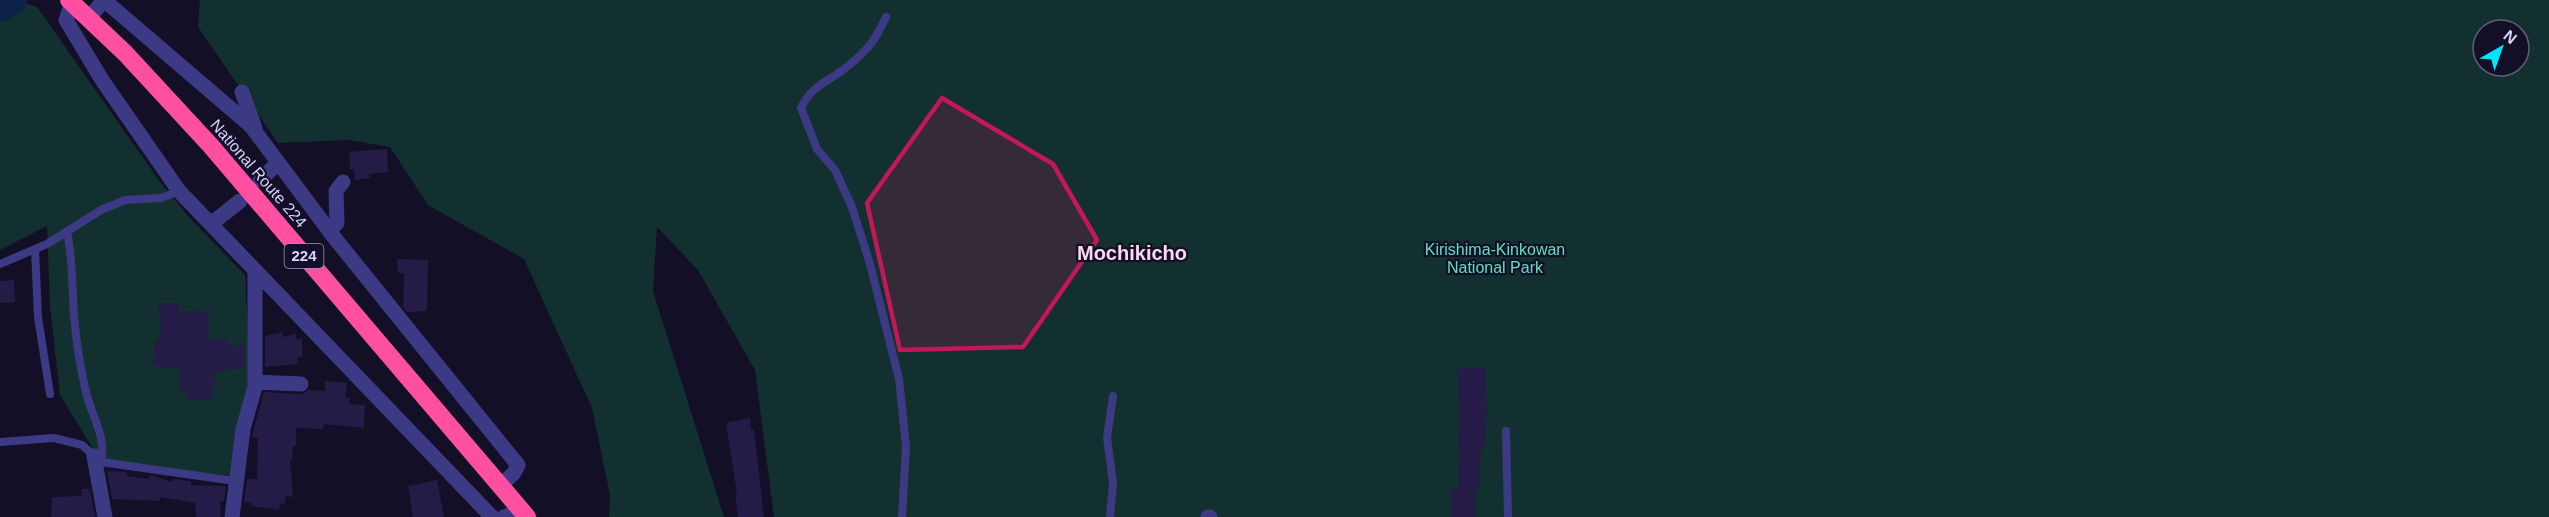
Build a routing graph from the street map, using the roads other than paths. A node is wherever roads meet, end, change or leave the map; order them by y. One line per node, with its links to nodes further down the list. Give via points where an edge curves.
1 (71, 1): 3 (highway, National Route 224 / 224); 9 (street, via 66,20 72,32)
2 (886, 17): 31 (lane, via 876,39 848,66 808,93 801,108 818,149 835,170 852,207 899,379 906,446)
3 (89, 18): 5 (street, via 104,0); 25 (highway, National Route 224 / 224, via 212,146)
4 (242, 92): 5 (street)
5 (259, 136): 6 (street)
6 (278, 163): 7 (street); 12 (street)
7 (260, 180)
8 (343, 182): 12 (street, via 336,191 337,223)
9 (179, 191): 11 (street); 13 (lane, via 161,198 125,200)
10 (240, 201): 11 (street)
11 (211, 224): 16 (street)
12 (329, 231): 25 (street, via 518,465)
13 (67, 232): 14 (lane); 23 (lane, via 77,343 88,403 102,440 103,453)
14 (35, 249): 15 (lane); 19 (lane, via 38,317)
15 (0, 264)
16 (255, 270): 17 (street); 29 (street)
17 (255, 382): 18 (street); 24 (street)
18 (301, 384)
19 (50, 394)
20 (1113, 396): 32 (lane, via 1107,438 1113,483)
21 (1506, 431): 33 (lane)
22 (0, 442): 23 (lane, via 54,438 82,445)
23 (97, 459): 24 (lane); 27 (street)
24 (235, 481): 28 (street)
25 (500, 486): 26 (highway, National Route 224 / 224)
26 (524, 514): 30 (street)
27 (105, 517)
28 (232, 517)
29 (492, 517)
30 (504, 517)
31 (902, 517)
32 (1110, 517)
33 (1508, 517)

